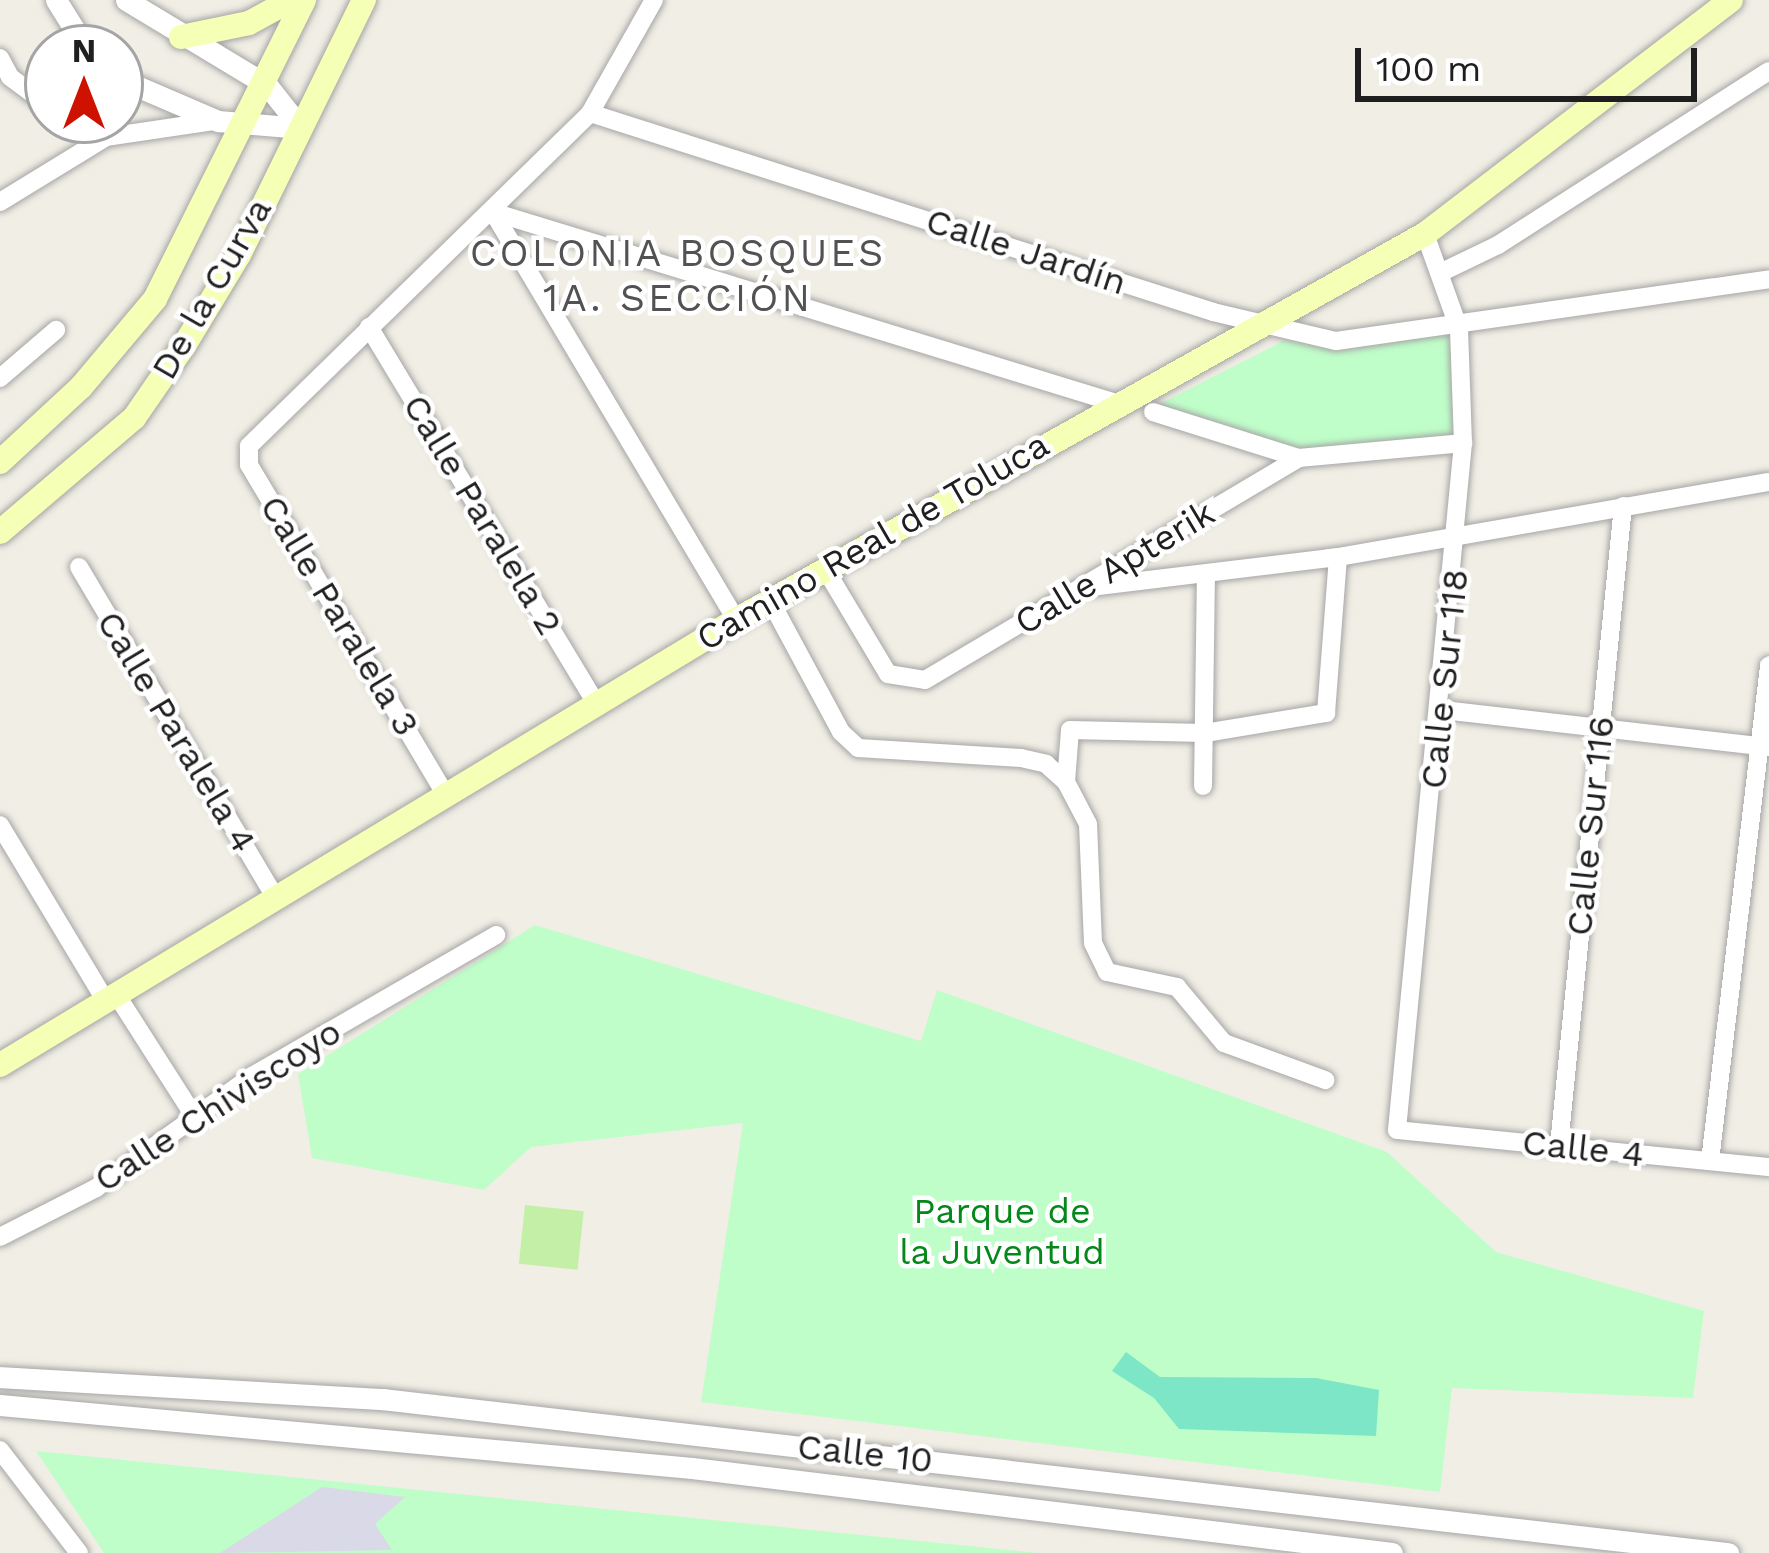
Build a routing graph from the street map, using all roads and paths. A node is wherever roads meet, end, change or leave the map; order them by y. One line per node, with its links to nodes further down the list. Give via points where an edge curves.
1 (126, 0): 7 (street)
2 (292, 0): 7 (main road, via 249,23)
3 (304, 0): 11 (main road, De la Curva)
4 (364, 0): 17 (main road, De la Curva)
5 (654, 0): 13 (street)
6 (1732, 0): 21 (main road, Camino Real de Toluca)
7 (181, 37): 11 (street)
8 (0, 58): 10 (street)
9 (1769, 71): 22 (street, via 1498,245)
10 (5, 76)
11 (267, 86): 15 (main road, De la Curva); 17 (street)
12 (144, 89): 14 (street)
13 (590, 113): 20 (street); 24 (street, Calle Jardín)
14 (218, 121): 15 (street); 16 (street)
15 (248, 124): 17 (street); 33 (main road, De la Curva, via 155,299 81,387)
16 (144, 126)
17 (301, 128): 36 (main road, De la Curva, via 239,255 134,418)
18 (95, 144): 19 (street)
19 (0, 202)
20 (493, 212): 25 (street); 29 (street); 44 (street)
21 (1424, 234): 22 (street, Calle Sur 118); 24 (main road, Camino Real de Toluca)
22 (1442, 272): 26 (street, Calle Sur 118)
23 (1769, 279): 26 (street, Calle Jardín)
24 (1257, 325): 26 (street, Calle Jardín, via 1336,341); 29 (main road, Camino Real de Toluca)
25 (369, 327): 46 (street, Calle Paralela 2); 53 (street, Calle Paralela 3, via 255,439 249,465)
26 (1459, 329): 31 (street, Calle Sur 118)
27 (56, 330): 28 (street)
28 (0, 378)
29 (1116, 404): 40 (main road, Camino Real de Toluca)
30 (1153, 412): 32 (street)
31 (1463, 443): 32 (street, Calle Apterik); 37 (street, Calle Sur 118)
32 (1300, 458): 42 (street, Calle Apterik)
33 (0, 462)
34 (1769, 482): 35 (street)
35 (1624, 506): 37 (street); 48 (street, Calle Sur 116)
36 (0, 532)
37 (1459, 534): 38 (street); 47 (street, Calle Sur 118)
38 (1338, 557): 41 (street); 49 (street, via 1326,712)
39 (79, 567): 55 (street, Calle Paralela 4)
40 (827, 572): 42 (street, Calle Apterik, via 888,674 903,682 925,680); 43 (main road, Camino Real de Toluca)
41 (1207, 576): 42 (street); 49 (street)
42 (1085, 588)
43 (771, 602): 44 (main road, Camino Real de Toluca); 51 (street, via 841,732 858,748 1021,758 1046,764)
44 (736, 620): 46 (main road, Camino Real de Toluca)
45 (1769, 665): 50 (street)
46 (596, 703): 53 (main road, Camino Real de Toluca)
47 (1443, 710): 48 (street); 61 (street, Calle Sur 118)
48 (1601, 730): 50 (street); 62 (street, Calle Sur 116)
49 (1205, 734): 51 (street, via 1070,730); 52 (street)
50 (1765, 747): 63 (street)
51 (1066, 782): 59 (street, via 1088,824 1093,943 1107,972 1177,987 1224,1043)
52 (1202, 786)
53 (444, 792): 55 (main road, Camino Real de Toluca)
54 (0, 825): 57 (street)
55 (274, 896): 57 (main road, Camino Real de Toluca)
56 (496, 935): 60 (street, Calle Chiviscoyo, via 252,1076)
57 (110, 997): 58 (main road, Camino Real de Toluca); 60 (street)
58 (0, 1065)
59 (1325, 1080)
60 (196, 1119): 65 (street, Calle Chiviscoyo, via 97,1188)
61 (1397, 1130): 62 (street, Calle 4)
62 (1559, 1146): 63 (street, Calle 4)
63 (1710, 1161): 64 (street, Calle 4)
64 (1769, 1167)
65 (0, 1237)
66 (0, 1377): 71 (street, Calle 10, via 382,1399)
67 (0, 1406): 70 (street, Calle 10, via 692,1468)
68 (0, 1450): 69 (street)
69 (79, 1553)
70 (1392, 1553)
71 (1728, 1553)

